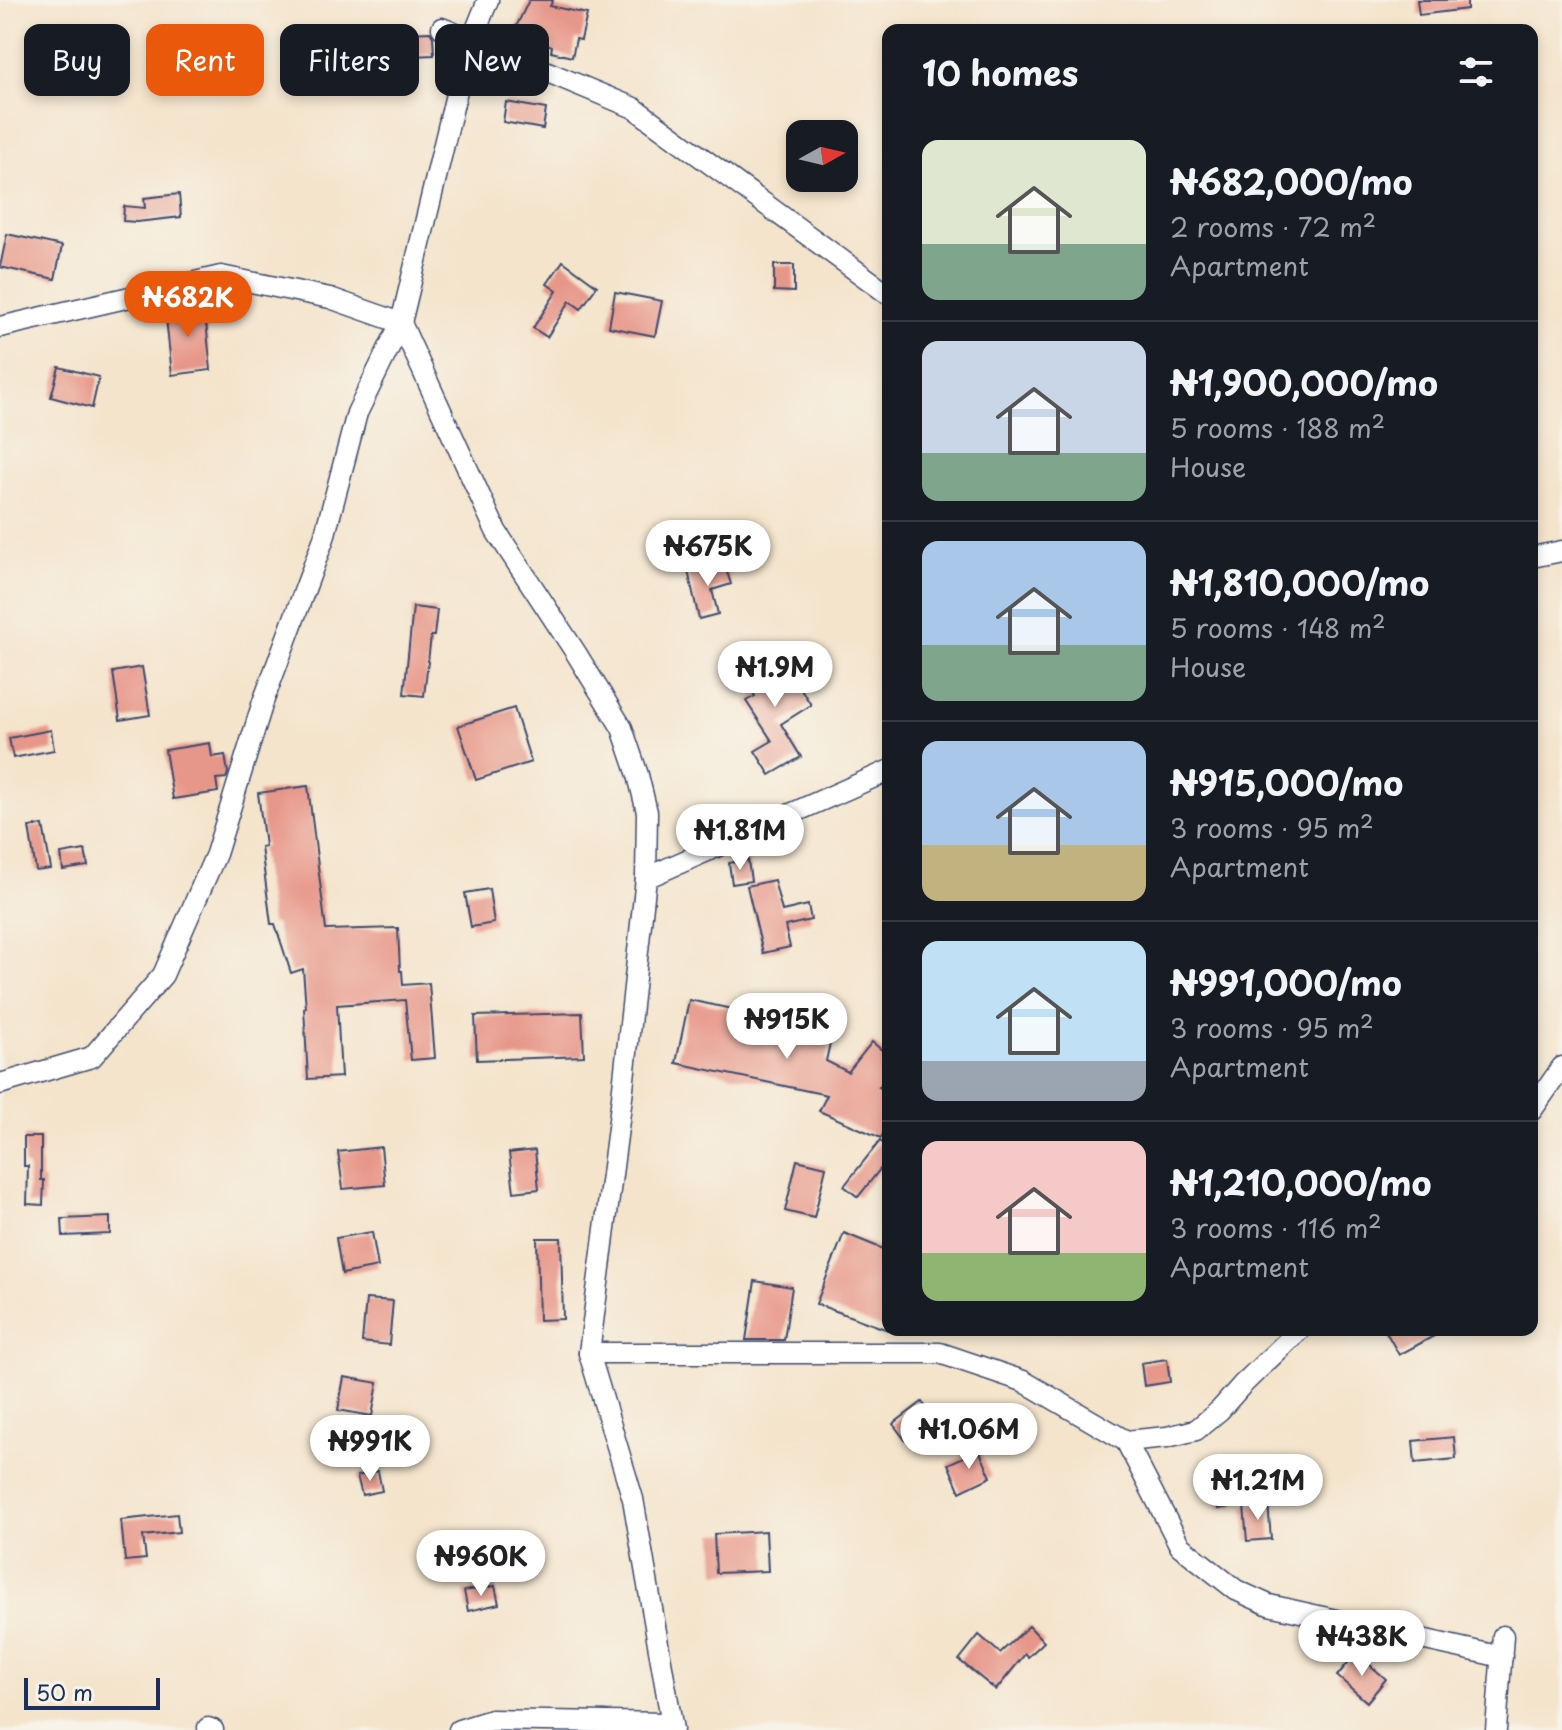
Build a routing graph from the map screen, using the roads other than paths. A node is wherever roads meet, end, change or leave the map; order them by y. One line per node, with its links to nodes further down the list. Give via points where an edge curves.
1 (488, 0): 2 (street)
2 (478, 24)
3 (549, 72): 5 (street, via 634,108)
4 (456, 96): 6 (street)
5 (882, 290)
6 (401, 323): 7 (street, via 330,298 221,276); 11 (street, via 496,531 622,728 647,812); 13 (street, via 357,413 324,538 263,702 216,854 163,975 92,1057)
7 (0, 327)
8 (1562, 551): 9 (street)
9 (1538, 556)
10 (882, 774): 11 (street)
11 (646, 878): 16 (street)
12 (1562, 1067): 14 (street)
13 (0, 1084)
14 (1538, 1101)
15 (1293, 1336): 17 (street, via 1196,1430)
16 (589, 1353): 17 (street, via 940,1353 1023,1381); 20 (street, via 633,1499)
17 (1126, 1441): 19 (street, via 1180,1546 1236,1590 1269,1605)
18 (1503, 1636): 19 (street)
19 (1502, 1657): 22 (street)
20 (672, 1727): 21 (street, via 491,1720)
21 (459, 1730)
22 (1496, 1730)

